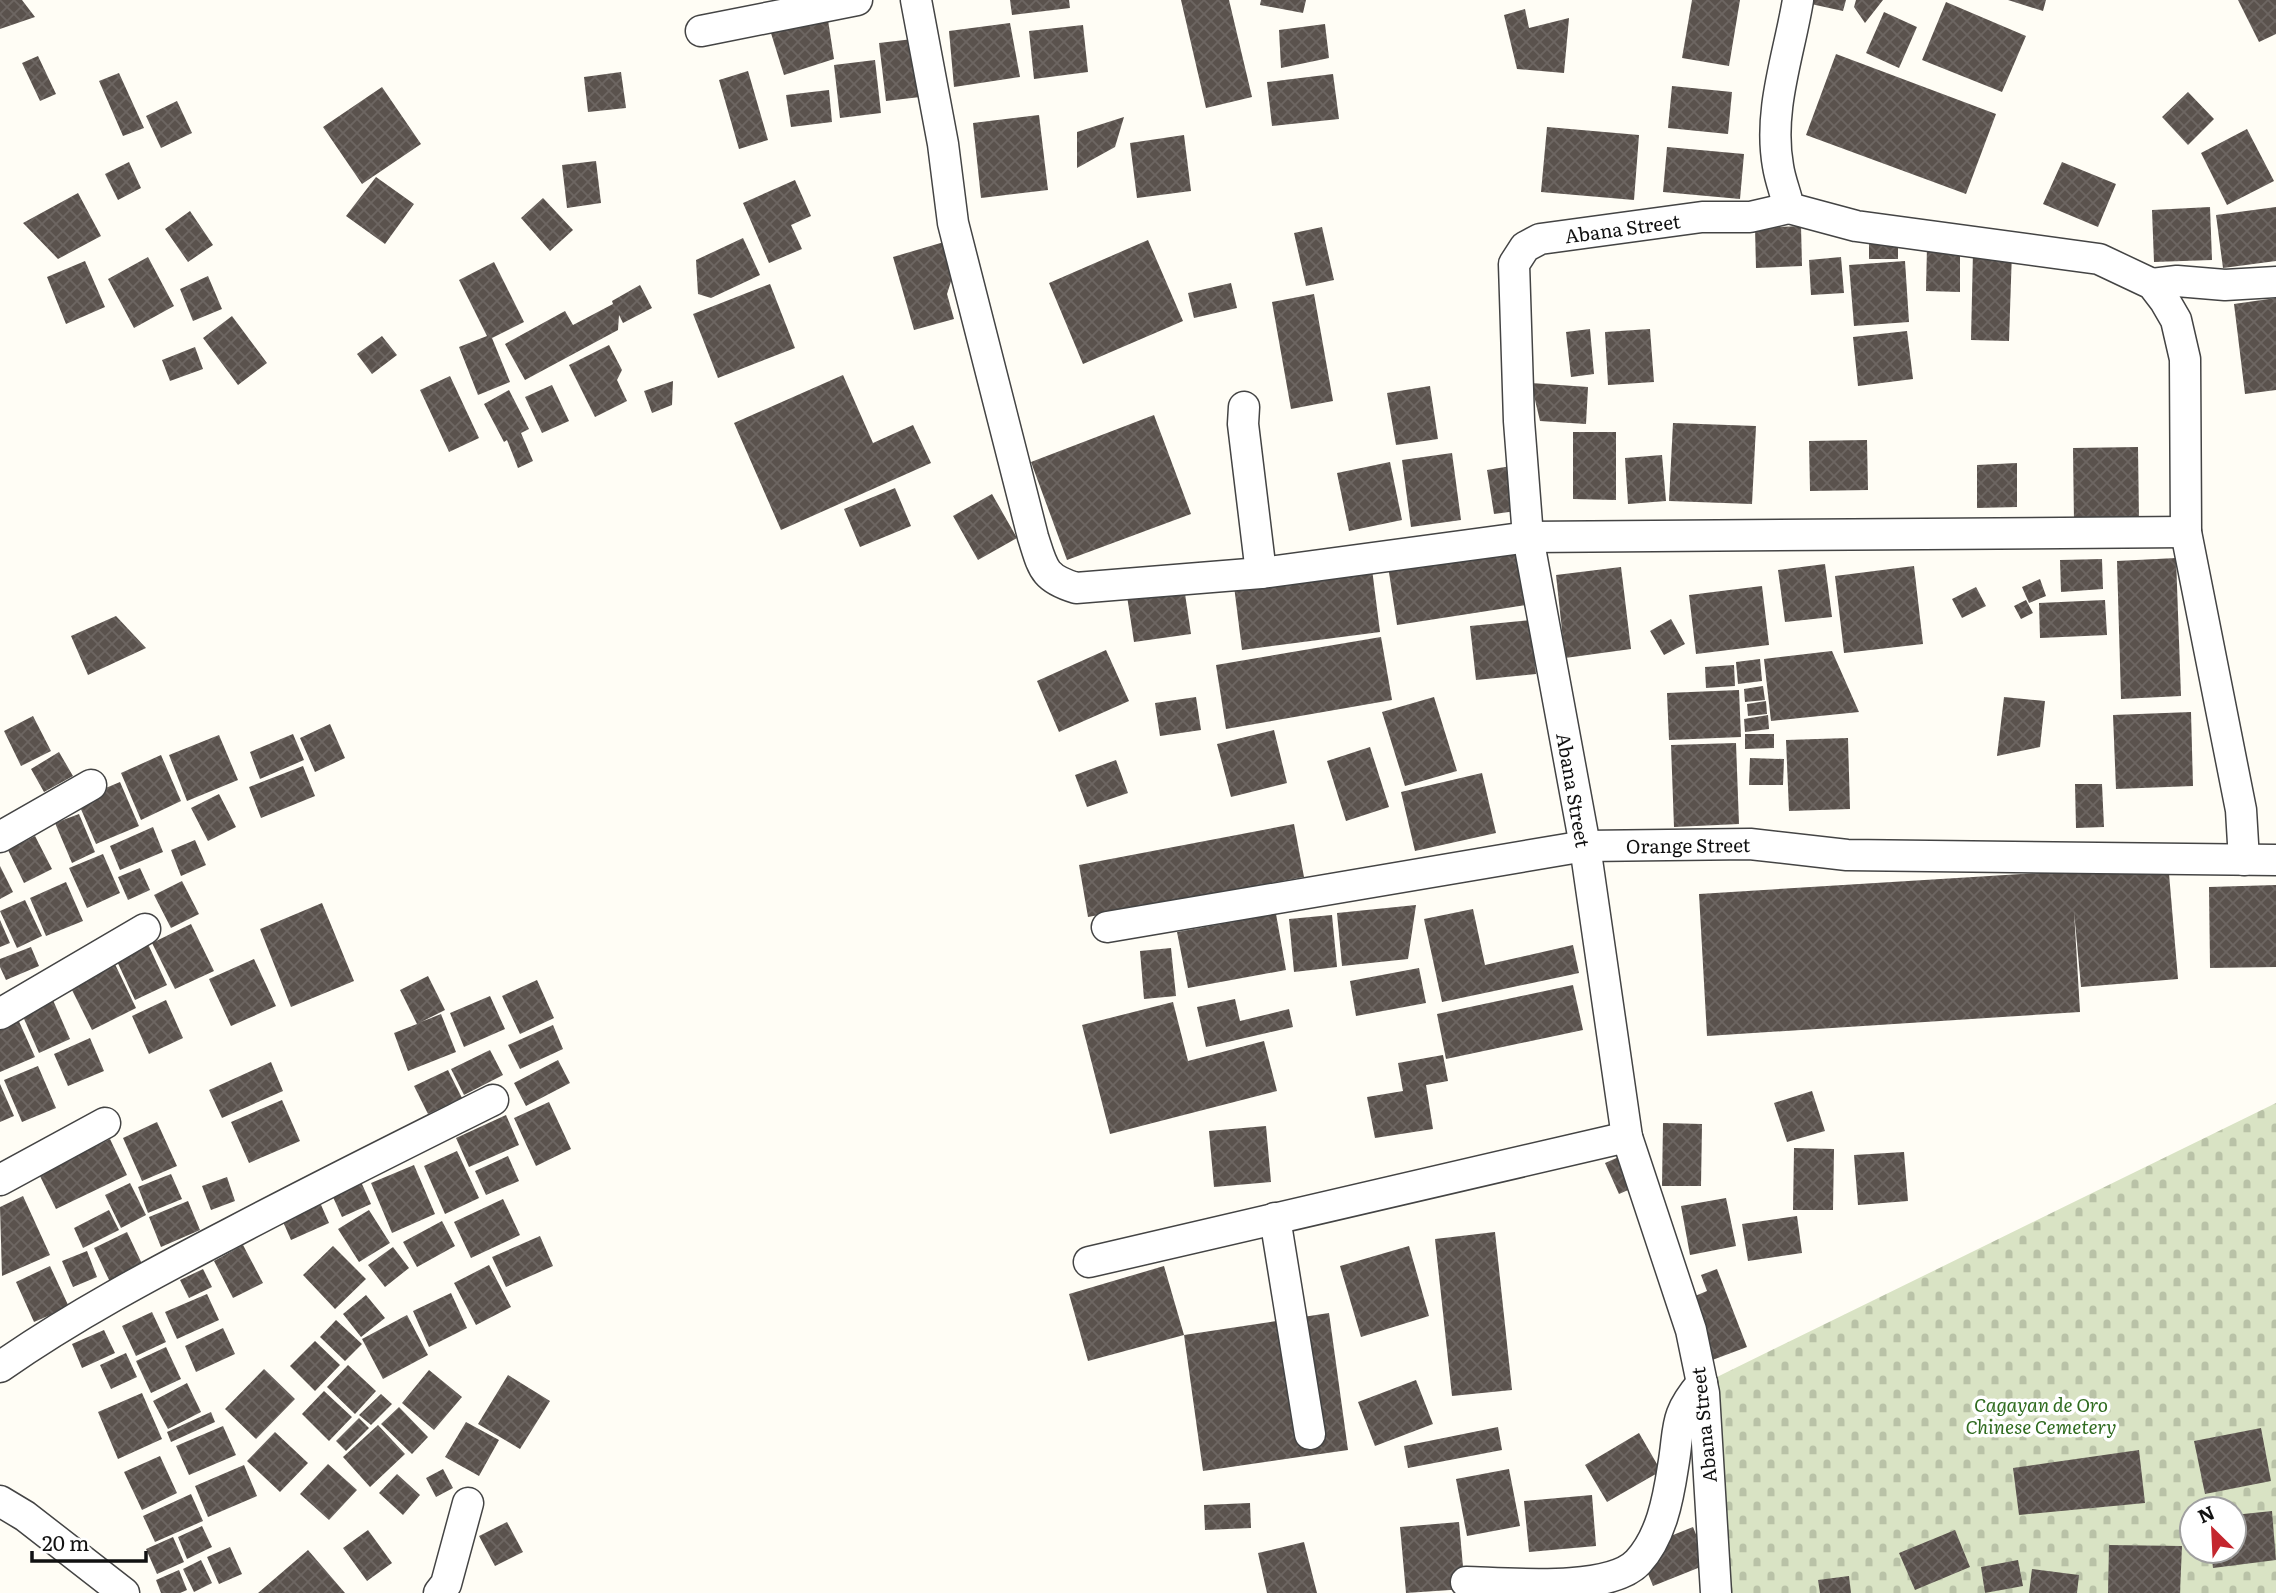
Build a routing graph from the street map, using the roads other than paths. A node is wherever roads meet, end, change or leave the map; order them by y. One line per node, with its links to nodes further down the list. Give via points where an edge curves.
1 (857, 0): 4 (street)
2 (916, 0): 11 (street, via 953,223 1043,568 1056,582 1076,589)
3 (1798, 0): 5 (street, via 1778,92 1776,130 1778,165)
4 (701, 31)
5 (1789, 208): 7 (street, via 1856,226 2099,259); 10 (street, Abana Street, via 1750,217 1702,216 1540,239 1525,247 1514,264 1514,287)
6 (2276, 282): 7 (street)
7 (2152, 284): 9 (street, via 2176,320 2185,359)
8 (1244, 407): 11 (street)
9 (2186, 532): 10 (street); 15 (street, via 2241,810)
10 (1528, 537): 11 (street); 14 (street, Abana Street)
11 (1261, 573)
12 (91, 785): 13 (street)
13 (0, 837)
14 (1585, 846): 15 (street, Orange Street, via 1750,844 1847,855); 17 (street, Orange Street); 22 (street, Abana Street)
15 (2244, 860): 16 (street, Orange Street)
16 (2276, 860)
17 (1107, 927)
18 (145, 929): 19 (street)
19 (0, 1014)
20 (493, 1100): 26 (street, via 157,1271 51,1331)
21 (105, 1123): 23 (street)
22 (1627, 1137): 24 (street); 27 (street, Abana Street, via 1691,1330)
23 (0, 1180)
24 (1275, 1218): 25 (street); 28 (street)
25 (1088, 1262)
26 (0, 1367)
27 (1702, 1383): 31 (street, via 1679,1417 1667,1501 1651,1546 1636,1565 1593,1582 1568,1585); 34 (street, Abana Street)
28 (1310, 1434)
29 (0, 1501): 32 (street)
30 (468, 1503): 33 (street, via 446,1584)
31 (1465, 1582)
32 (124, 1593)
33 (439, 1593)
34 (1716, 1593)

